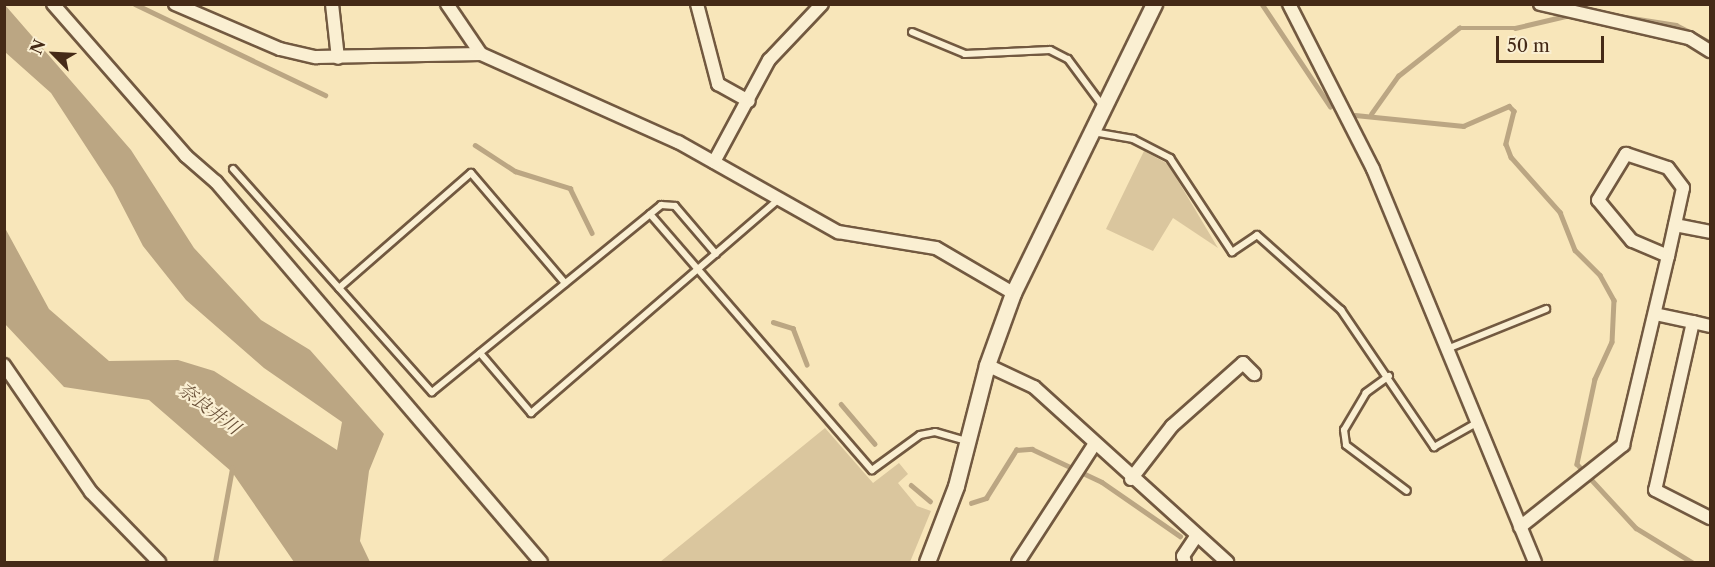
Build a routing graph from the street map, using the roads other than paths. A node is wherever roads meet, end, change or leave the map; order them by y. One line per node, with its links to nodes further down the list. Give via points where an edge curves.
1 (53, 4): 49 (street, via 186,156 216,182)
2 (175, 4): 14 (street, via 280,49)
3 (332, 4): 14 (street)
4 (447, 4): 13 (street)
5 (697, 4): 15 (street, via 718,84)
6 (822, 4): 15 (street, via 769,60)
7 (1154, 4): 16 (street)
8 (1289, 4): 34 (street, via 1373,169)
9 (1540, 4): 10 (street)
10 (1571, 7): 12 (street, via 1689,38)
11 (912, 32): 16 (lane, via 965,54 1050,50 1068,59)
12 (1710, 51)
13 (481, 54): 14 (street); 18 (street)
14 (338, 58)
15 (749, 101): 18 (street)
16 (1104, 111): 17 (street)
17 (1094, 132): 29 (street); 39 (lane, via 1133,139 1170,159 1232,252 1257,235 1341,310)
18 (714, 162): 20 (street)
19 (233, 169): 28 (lane)
20 (780, 199): 24 (lane); 29 (street, via 838,232 936,248)
21 (650, 214): 24 (lane, via 661,205 675,206); 26 (lane); 27 (lane)
22 (1676, 225): 23 (street); 25 (street); 25 (street, via 1683,188 1668,168 1626,154 1598,200 1632,241)
23 (1710, 232)
24 (716, 254): 26 (lane)
25 (1668, 256): 31 (street)
26 (698, 269): 35 (lane, via 531,413); 41 (lane, via 872,470 920,435 935,432)
27 (565, 283): 28 (lane, via 471,173); 35 (lane)
28 (339, 288): 35 (lane, via 432,392)
29 (1013, 293): 37 (street)
30 (1545, 309): 34 (lane)
31 (1655, 314): 32 (street); 46 (street, via 1623,445)
32 (1693, 322): 33 (street); 45 (street, via 1655,490)
33 (1710, 326)
34 (1447, 349): 40 (street)
35 (480, 353)
36 (4, 365): 48 (street, via 91,492)
37 (987, 365): 41 (street); 42 (street, via 1034,387)
38 (1254, 375): 43 (street, via 1243,363 1172,426)
39 (1389, 376): 40 (lane, via 1434,447); 44 (lane, via 1366,393 1344,430 1346,445)
40 (1479, 422): 46 (street)
41 (968, 441): 50 (street)
42 (1094, 445): 43 (street); 51 (street)
43 (1131, 478): 47 (street)
44 (1407, 491)
45 (1710, 518)
46 (1520, 527): 54 (street)
47 (1196, 537): 52 (street, via 1183,556); 53 (street)
48 (159, 562)
49 (541, 562)
50 (927, 562)
51 (1018, 562)
52 (1185, 562)
53 (1227, 562)
54 (1535, 562)

